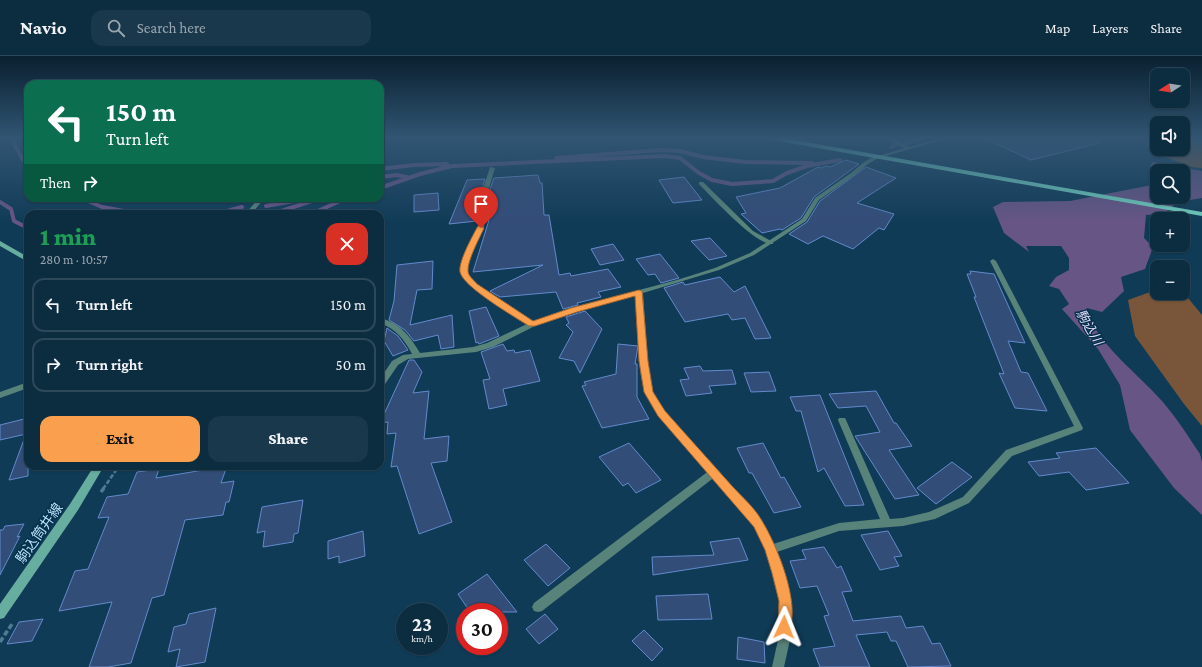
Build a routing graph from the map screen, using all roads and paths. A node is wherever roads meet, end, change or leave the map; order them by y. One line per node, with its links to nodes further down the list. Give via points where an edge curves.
1 (862, 167): 9 (street, via 817,199 804,220)
2 (931, 167): 7 (main road)
3 (492, 168): 14 (street, via 484,195 481,228 468,254 464,270 474,285)
4 (701, 183): 9 (street, via 751,232)
5 (258, 202): 6 (street)
6 (252, 210)
7 (1202, 214)
8 (0, 243): 10 (main road)
9 (770, 243): 12 (street, via 717,269)
10 (24, 258)
11 (993, 261): 22 (street, via 1078,428 1009,452 966,500 931,516)
12 (639, 293): 14 (street); 21 (street, via 643,361 649,392 661,413)
13 (384, 321): 15 (street, via 394,325 405,334)
14 (532, 324): 15 (street, via 490,345 472,350)
15 (417, 355): 16 (street, via 395,363)
16 (384, 379)
17 (24, 387): 18 (street)
18 (0, 395)
19 (842, 420): 22 (street)
20 (97, 470): 25 (main road, 駒込筒井線)
21 (713, 473): 23 (street, via 758,523); 24 (street)
22 (887, 524): 23 (street, via 839,527)
23 (771, 549): 26 (street, via 785,601 784,640)
24 (538, 607)
25 (0, 614)
26 (778, 667)

